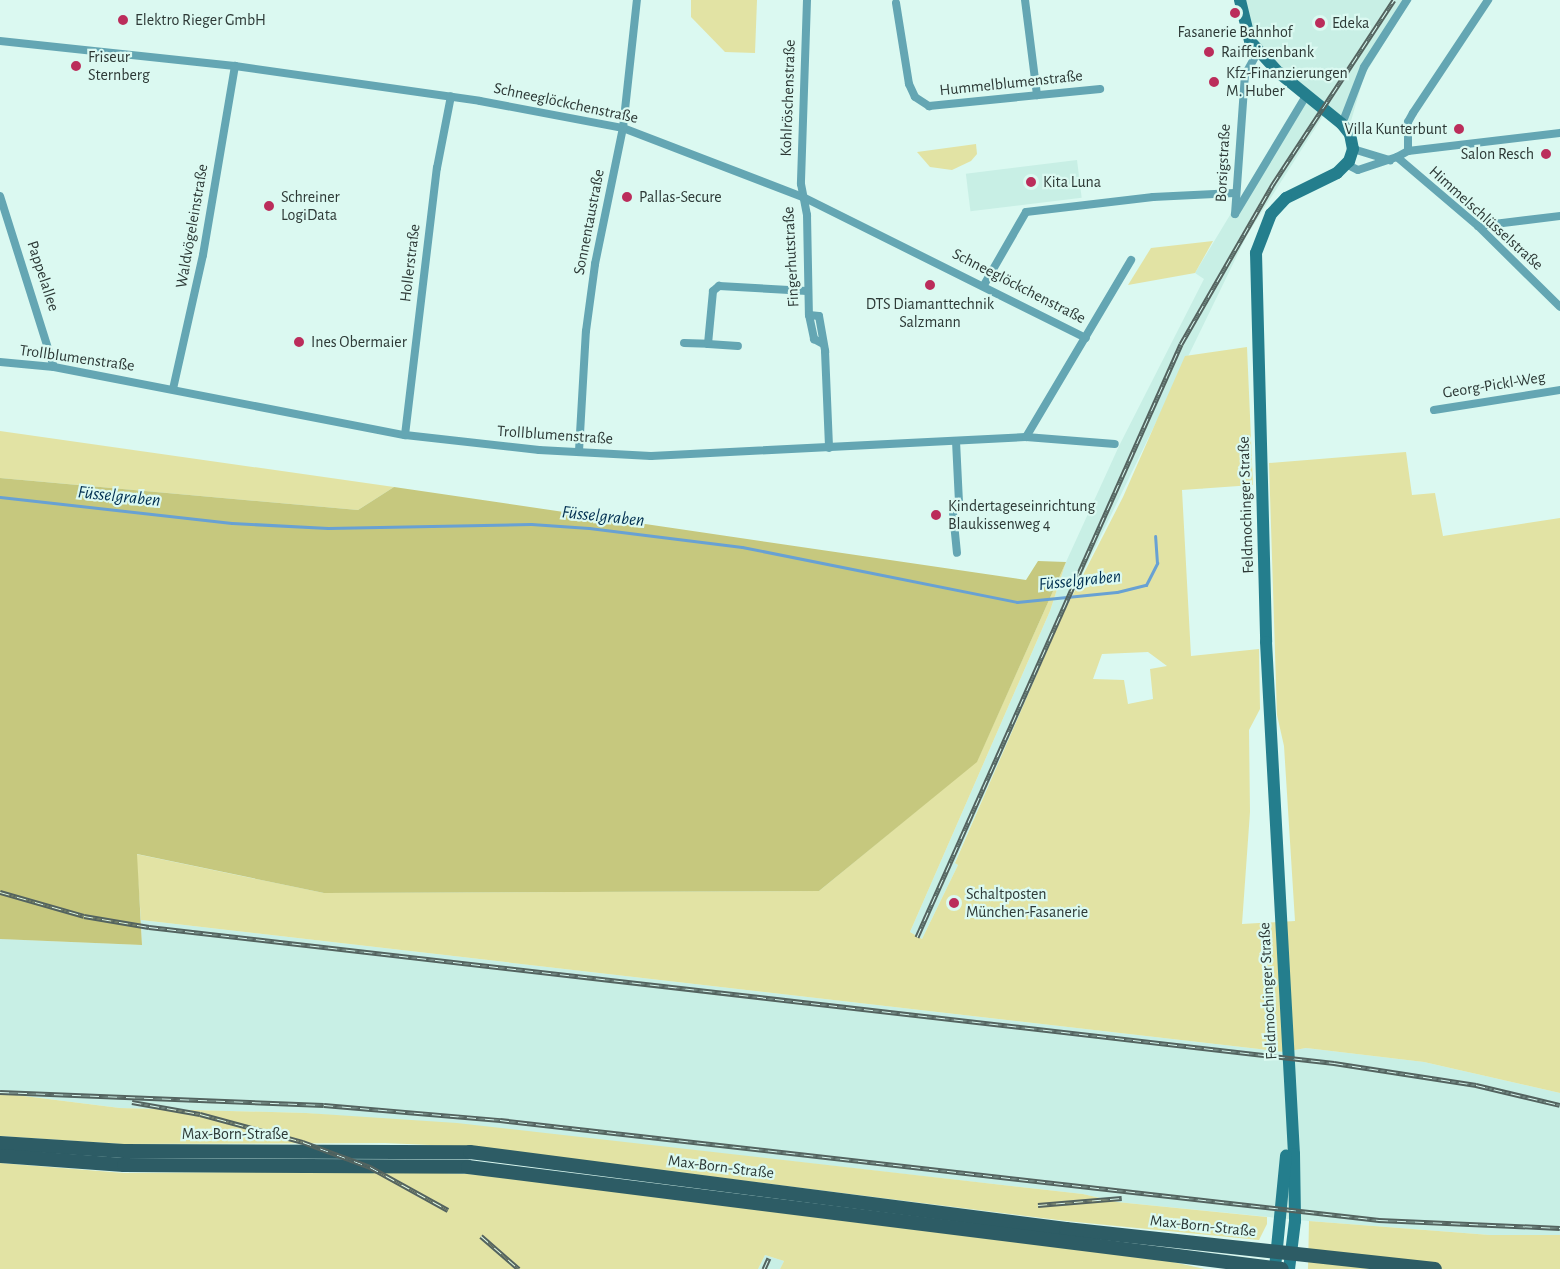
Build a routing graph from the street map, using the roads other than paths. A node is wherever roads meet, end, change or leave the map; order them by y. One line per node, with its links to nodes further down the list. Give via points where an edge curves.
1 (636, 0): 16 (street, Sonnentaustraße)
2 (807, 0): 24 (street, Kohlröschenstraße)
3 (1024, 0): 12 (street)
4 (1240, 0): 9 (main road, via 1246,33)
5 (1407, 0): 15 (street, via 1364,67)
6 (1488, 0): 19 (street, via 1408,122)
7 (896, 3): 12 (street, Hummelblumenstraße, via 915,97 929,105 945,105)
8 (0, 41): 10 (street, Schneeglöckchenstraße)
9 (1258, 52): 14 (main road); 22 (street, Borsigstraße, via 1245,75)
10 (235, 66): 13 (street, Schneeglöckchenstraße); 38 (street, Waldvögeleinstraße, via 203,255)
11 (1100, 89): 12 (street, Hummelblumenstraße)
12 (1037, 95)
13 (451, 96): 16 (street, Schneeglöckchenstraße); 41 (street, Hollerstraße, via 437,168)
14 (1306, 96): 15 (main road); 22 (street, Borsigstraße, via 1235,214)
15 (1342, 124): 18 (main road, via 1350,134)
16 (623, 128): 24 (street, Schneeglöckchenstraße); 46 (street, Sonnentaustraße, via 595,264)
17 (1560, 133): 19 (street)
18 (1353, 149): 20 (street); 21 (main road)
19 (1408, 151): 20 (street)
20 (1394, 159): 21 (street, via 1358,170); 27 (street, Himmelschlüsselstraße)
21 (1346, 164): 48 (main road, Feldmochinger Straße, via 1335,174 1286,198 1271,214 1256,252 1266,642)
22 (1235, 193): 29 (street, via 1153,197 1026,212)
23 (0, 196): 25 (street, Pappelallee)
24 (803, 197): 29 (street, Schneeglöckchenstraße); 30 (street, Fingerhutstraße, via 807,215)
25 (2, 208): 37 (street, Pappelallee)
26 (1560, 216): 27 (street)
27 (1478, 226): 31 (street, Himmelschlüsselstraße)
28 (1131, 260): 32 (street)
29 (984, 285): 32 (street, Schneeglöckchenstraße)
30 (807, 291): 34 (street, via 718,286 713,291); 45 (street, Fingerhutstraße, via 814,339 823,344)
31 (1560, 307)
32 (1086, 338): 42 (street)
33 (684, 343): 34 (street)
34 (708, 344): 35 (street)
35 (738, 346)
36 (0, 363): 37 (street, Trollblumenstraße)
37 (54, 367): 38 (street, Trollblumenstraße)
38 (173, 389): 41 (street, Trollblumenstraße)
39 (1560, 390): 40 (street, Georg-Pickl-Weg)
40 (1434, 410)
41 (405, 435): 46 (street, Trollblumenstraße)
42 (1026, 437): 43 (street, Trollblumenstraße); 44 (street, Trollblumenstraße)
43 (956, 441): 45 (street, Trollblumenstraße); 47 (street, via 959,502 952,503)
44 (1115, 444)
45 (830, 448): 46 (street, Trollblumenstraße, via 651,456)
46 (579, 451)
47 (957, 553)
48 (1290, 1101): 51 (main road, Feldmochinger Straße, via 1282,1220); 51 (main road, Feldmochinger Straße, via 1295,1221)
49 (0, 1143): 51 (main road, Max-Born-Straße, via 124,1151 470,1152 1066,1229)
50 (0, 1156): 52 (main road, Max-Born-Straße, via 124,1165 468,1167)
51 (1285, 1251): 52 (main road, Feldmochinger Straße); 54 (main road, Feldmochinger Straße); 55 (main road, Max-Born-Straße)
52 (1275, 1268): 53 (main road, Max-Born-Straße)
53 (1282, 1269)
54 (1289, 1269)
55 (1435, 1269)

